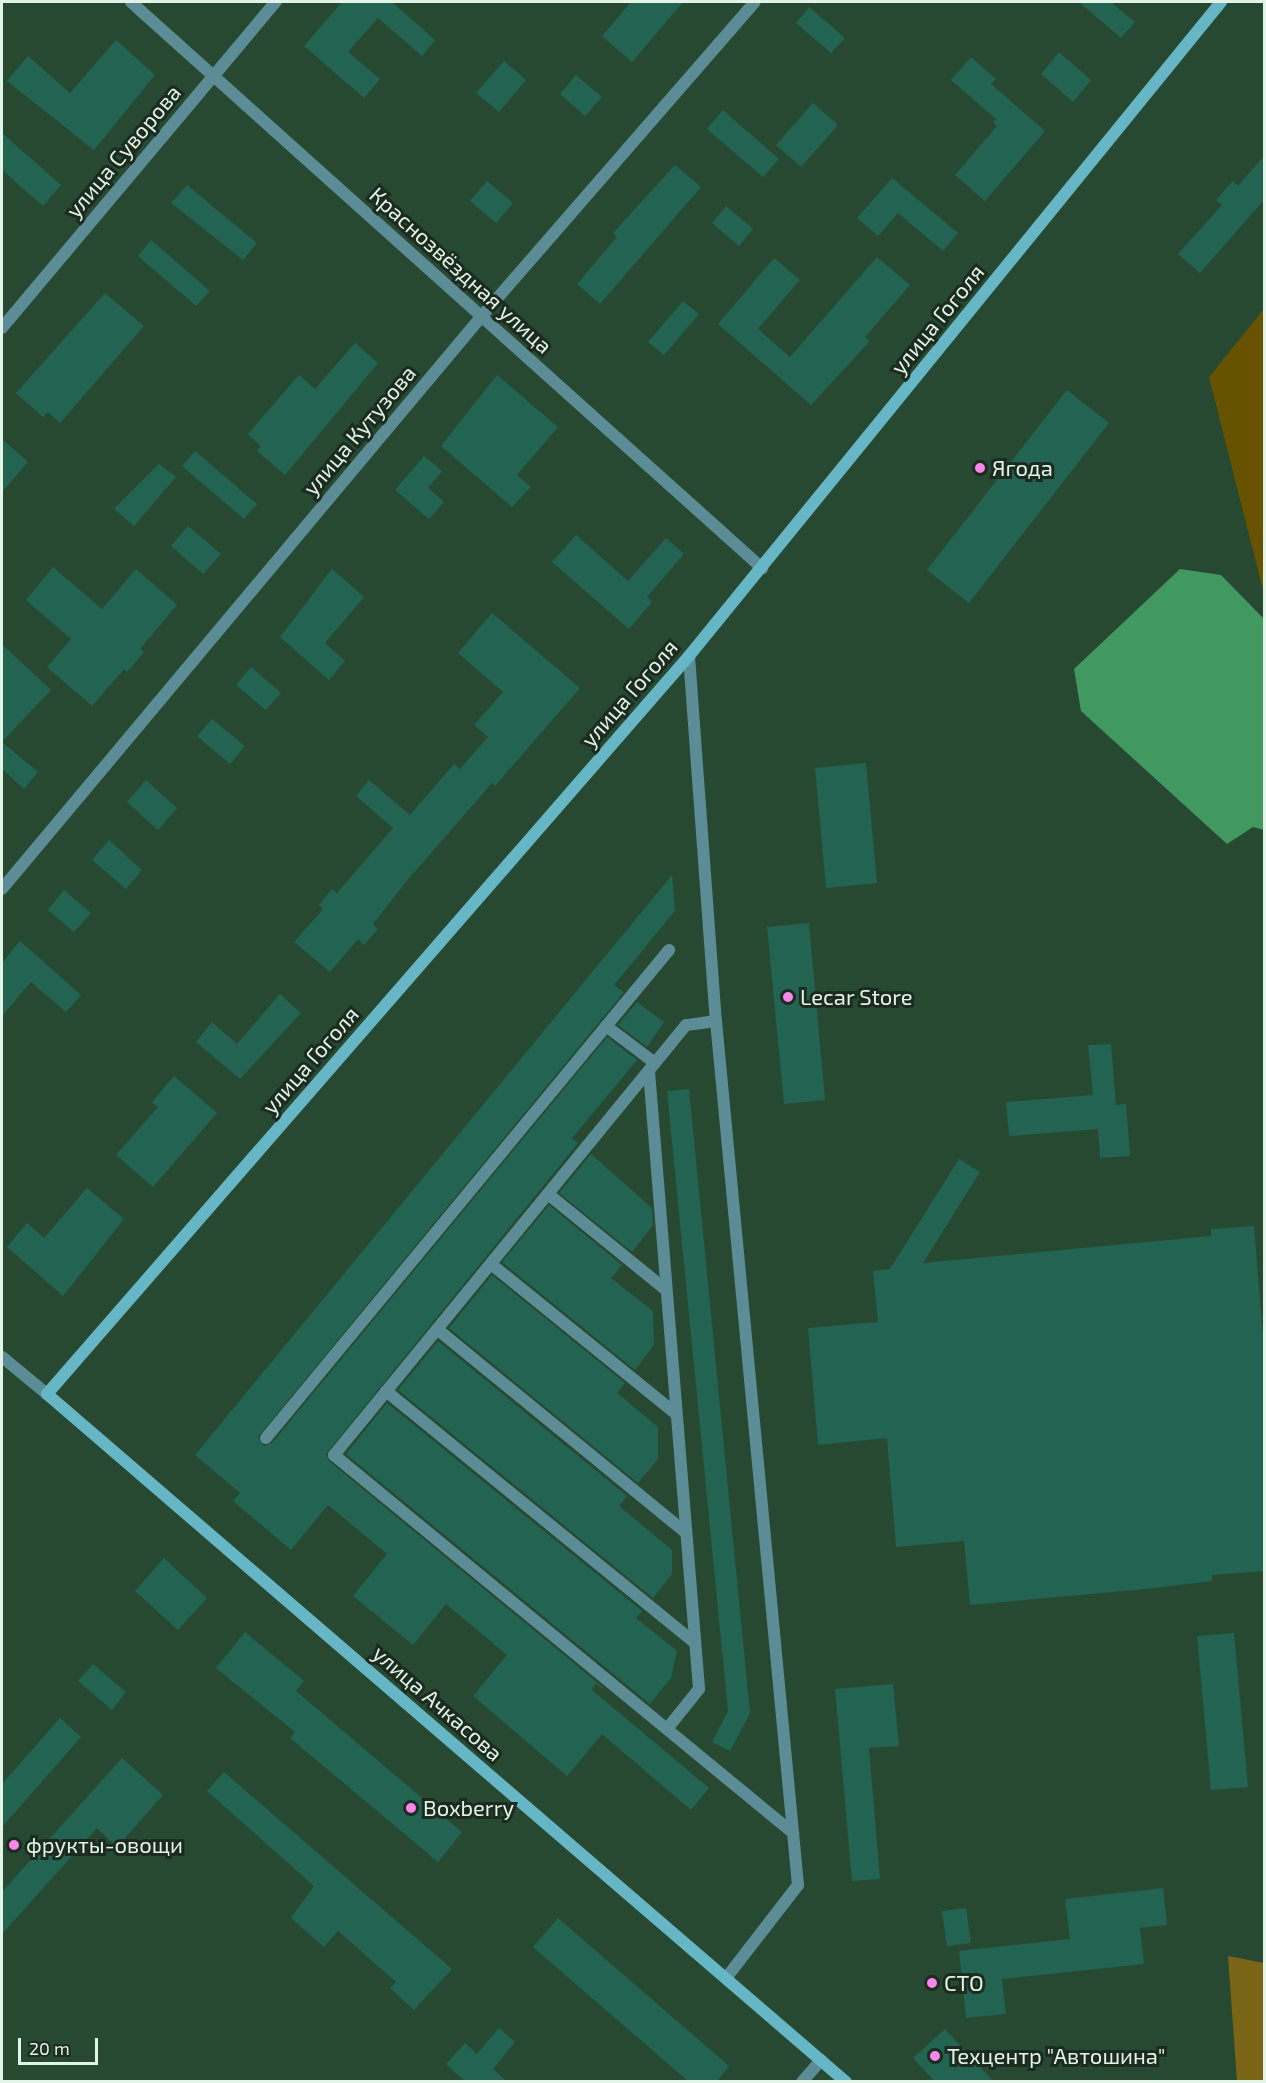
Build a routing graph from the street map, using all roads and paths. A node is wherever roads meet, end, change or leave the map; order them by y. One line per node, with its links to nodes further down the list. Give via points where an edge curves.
1 (131, 2): 5 (street, Краснозвёздная улица)
2 (276, 2): 5 (street, улица Суворова)
3 (755, 2): 6 (street, улица Кутузова)
4 (1221, 2): 8 (main road, улица Гоголя)
5 (214, 75): 6 (street, Краснозвёздная улица); 7 (street, улица Суворова)
6 (481, 317): 8 (street, Краснозвёздная улица); 10 (street, улица Кутузова)
7 (2, 328)
8 (762, 568): 9 (main road, улица Гоголя)
9 (689, 656): 12 (street); 21 (main road, улица Гоголя)
10 (2, 890)
11 (669, 950): 13 (street)
12 (717, 1021): 14 (street, via 686,1025); 27 (street)
13 (606, 1026): 14 (street); 23 (street)
14 (652, 1067): 15 (street); 17 (street)
15 (548, 1194): 16 (street); 17 (street)
16 (491, 1264): 18 (street); 22 (street)
17 (666, 1290): 22 (street)
18 (437, 1329): 20 (street); 24 (street)
19 (2, 1357): 21 (street, улица Ачкасова)
20 (386, 1391): 25 (street); 26 (street, via 334,1455)
21 (46, 1394): 28 (main road, улица Ачкасова)
22 (676, 1414): 24 (street)
23 (266, 1438)
24 (686, 1533): 25 (street)
25 (695, 1643): 26 (street, via 699,1689)
26 (667, 1729): 27 (street)
27 (793, 1833): 28 (street, via 798,1885)
28 (726, 1978): 29 (main road, улица Ачкасова)
29 (821, 2060): 30 (street); 31 (main road, улица Ачкасова)
30 (802, 2082)
31 (846, 2082)

